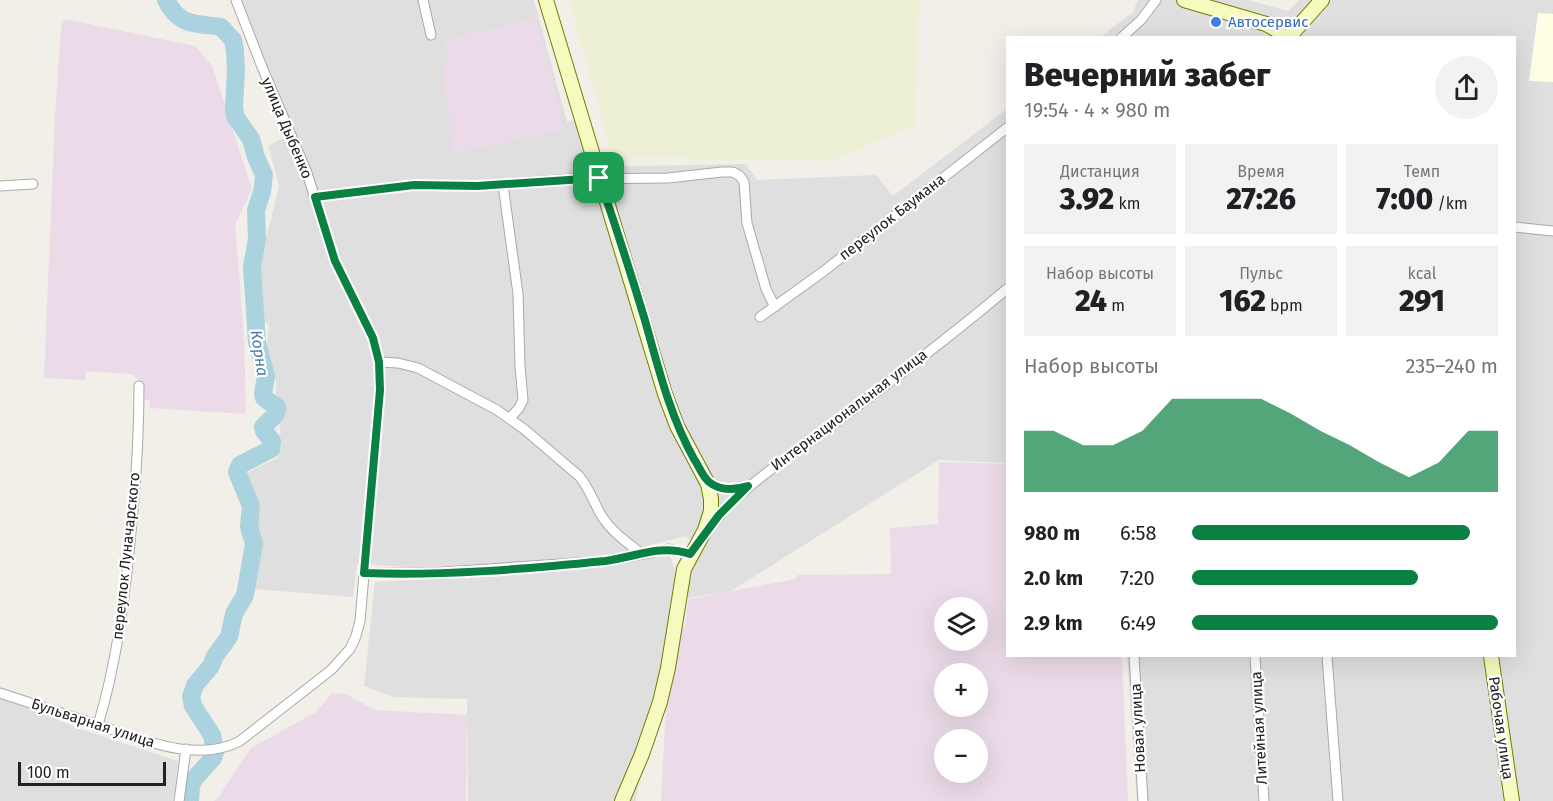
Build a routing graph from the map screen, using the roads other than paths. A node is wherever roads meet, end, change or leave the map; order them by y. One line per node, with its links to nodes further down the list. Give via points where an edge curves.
1 (237, 0): 16 (street, улица Дыбенко)
2 (423, 0): 7 (street)
3 (546, 0): 12 (street)
4 (1156, 0): 8 (street)
5 (1184, 0): 9 (street, via 1266,24)
6 (1322, 0): 10 (street)
7 (431, 35)
8 (1123, 36)
9 (1282, 36)
10 (1290, 36)
11 (1006, 129): 20 (street, переулок Баумана)
12 (599, 178): 14 (street); 20 (street, via 675,177 728,171 740,176 745,187 747,224); 25 (street, via 672,412)
13 (33, 184): 15 (street)
14 (502, 184): 16 (street, via 414,185); 24 (street, via 518,294 523,400)
15 (0, 186)
16 (315, 197): 22 (street, улица Дыбенко, via 335,261 364,318)
17 (1516, 227): 18 (street)
18 (1553, 231)
19 (1006, 290): 26 (street, Интернациональная улица, via 868,399)
20 (775, 307): 21 (street, переулок Баумана)
21 (760, 317)
22 (379, 362): 24 (street, via 418,368); 30 (street, улица Дыбенко)
23 (139, 386): 36 (street, переулок Луначарского, via 139,436 128,560 111,675)
24 (510, 418): 28 (street, via 579,476 609,526)
25 (706, 478): 26 (street, via 724,489); 27 (street, Интернациональная улица, via 711,499 708,524)
26 (748, 486): 27 (street, Интернациональная улица)
27 (699, 541): 29 (street, Интернациональная улица)
28 (642, 554): 29 (street, via 669,549); 30 (street, via 607,561 491,570)
29 (690, 554): 40 (street, Интернациональная улица, via 660,702)
30 (364, 573): 37 (street, улица Дыбенко, via 360,621 350,649 332,670 240,741)
31 (1134, 657): 41 (street, Новая улица)
32 (1255, 657): 42 (street, Литейная улица)
33 (1327, 657): 43 (street)
34 (1491, 657): 44 (street, Рабочая улица)
35 (0, 693): 36 (street, Бульварная улица)
36 (98, 725): 38 (street, Бульварная улица, via 156,744)
37 (226, 747): 38 (street, Бульварная улица)
38 (186, 749): 39 (street)
39 (178, 801)
40 (622, 801)
41 (1143, 801)
42 (1264, 801)
43 (1338, 801)
44 (1512, 801)

